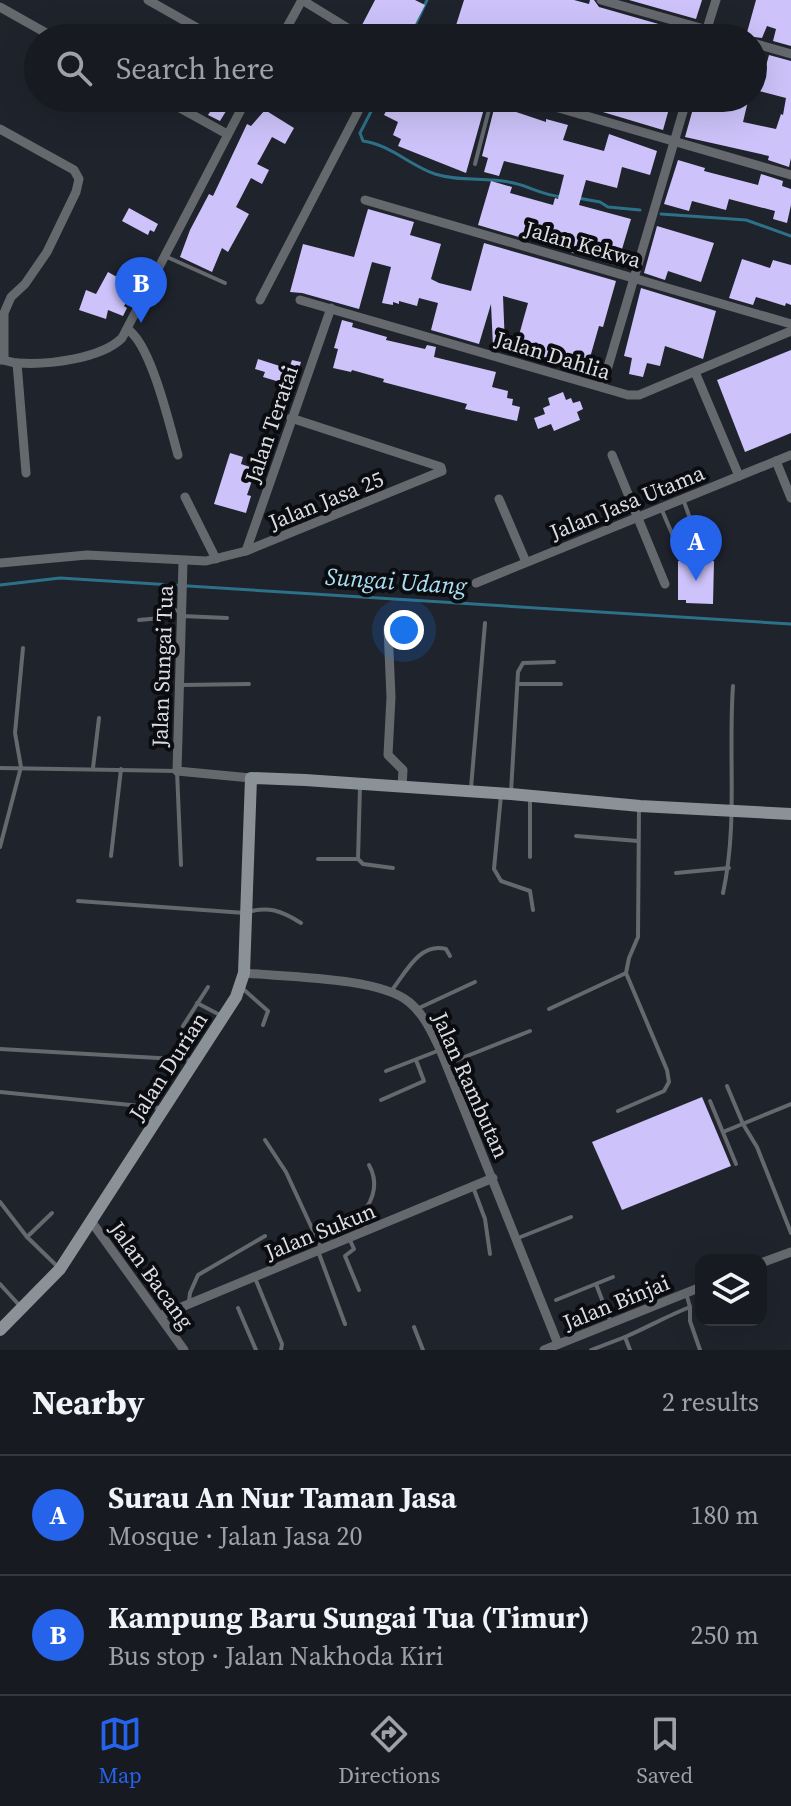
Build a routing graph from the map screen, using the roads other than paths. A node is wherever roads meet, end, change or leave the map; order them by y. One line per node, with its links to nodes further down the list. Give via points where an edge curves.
1 (148, 0): 7 (street)
2 (302, 0): 8 (street); 9 (street)
3 (601, 0): 10 (street)
4 (716, 0): 11 (street)
5 (0, 7): 6 (street)
6 (30, 24)
7 (190, 24)
8 (289, 24)
9 (341, 24)
10 (675, 24)
11 (709, 24)
12 (767, 47): 13 (street)
13 (791, 54)
14 (187, 112): 21 (street)
15 (239, 112): 21 (street)
16 (358, 112): 29 (street)
17 (488, 112): 23 (lane)
18 (572, 112): 22 (street)
19 (683, 112): 22 (street)
20 (0, 129): 35 (street, via 74,170 79,179 47,252 4,313)
21 (227, 134): 26 (street)
22 (674, 142): 24 (street); 27 (street)
23 (475, 164)
24 (791, 175)
25 (365, 200): 27 (street, Jalan Kekwa)
26 (165, 256): 28 (lane); 33 (street)
27 (634, 277): 32 (street, Jalan Kekwa); 38 (street)
28 (225, 283)
29 (260, 300)
30 (300, 300): 31 (street, Jalan Dahlia)
31 (331, 308): 38 (street, Jalan Dahlia); 39 (street, Jalan Teratai)
32 (791, 324)
33 (127, 329): 36 (street, via 115,344 94,355); 40 (street, via 138,337 150,363)
34 (791, 331): 37 (street, Jalan Dahlia)
35 (2, 359): 36 (street)
36 (17, 363): 44 (street)
37 (695, 372): 38 (street, Jalan Dahlia, via 639,395); 45 (street)
38 (602, 387)
39 (291, 418): 54 (street, Jalan Teratai); 54 (street, Jalan Jasa 25, via 442,471)
40 (178, 455)
41 (612, 455): 51 (street)
42 (791, 455): 43 (street, Jalan Jasa Utama)
43 (776, 461): 45 (street, Jalan Jasa Utama); 47 (street)
44 (26, 473)
45 (739, 476): 49 (street, Jalan Jasa Utama)
46 (185, 497): 55 (street)
47 (791, 498)
48 (499, 499): 57 (street)
49 (683, 499): 50 (street, Jalan Jasa Utama); 52 (lane)
50 (661, 508): 51 (street, Jalan Jasa Utama); 52 (lane, via 671,534)
51 (639, 517): 57 (street, Jalan Jasa Utama); 60 (street)
52 (695, 532): 53 (lane)
53 (698, 550)
54 (246, 551): 55 (street, Jalan Jasa 25)
55 (216, 559): 56 (street, Jalan Jasa 25)
56 (183, 562): 58 (street, Jalan Jasa 25, via 87,555); 61 (street, Jalan Sungai Tua)
57 (526, 562): 59 (street, Jalan Jasa Utama)
58 (0, 563)
59 (476, 583)
60 (665, 584)
61 (182, 610): 62 (lane); 63 (lane); 71 (street, Jalan Sungai Tua)
62 (227, 618)
63 (139, 620)
64 (485, 623): 82 (lane)
65 (388, 628): 81 (street, via 388,755 403,770)
66 (23, 648): 74 (lane, via 15,733)
67 (554, 662): 69 (lane, via 523,663)
68 (249, 684): 71 (lane)
69 (518, 684): 70 (lane); 83 (lane)
70 (561, 684)
71 (180, 685): 78 (street, Jalan Sungai Tua)
72 (733, 686): 86 (lane)
73 (99, 718): 76 (lane)
74 (21, 767): 75 (lane); 76 (lane); 90 (lane)
75 (0, 768)
76 (93, 768): 77 (lane)
77 (121, 769): 78 (lane); 91 (lane)
78 (177, 771): 79 (street); 95 (lane)
79 (251, 778): 80 (street); 102 (street, Jalan Durian)
80 (360, 785): 81 (street); 94 (lane)
81 (402, 787): 82 (street)
82 (471, 791): 83 (street)
83 (506, 793): 84 (street); 101 (lane, via 494,869 501,881 530,891)
84 (529, 796): 85 (street); 92 (lane)
85 (640, 806): 86 (street); 89 (lane)
86 (731, 811): 87 (street); 97 (lane)
87 (791, 814)
88 (576, 836): 89 (lane)
89 (638, 841): 105 (lane, via 638,937)
90 (0, 847)
91 (111, 856)
92 (530, 857)
93 (318, 859): 94 (lane)
94 (358, 859): 96 (lane)
95 (181, 865)
96 (393, 868)
97 (729, 868): 98 (lane); 99 (lane)
98 (676, 873)
99 (723, 893)
100 (78, 901): 102 (lane)
101 (533, 910)
102 (245, 913): 103 (lane, via 261,907); 106 (street, Jalan Durian)
103 (301, 923)
104 (450, 956): 109 (lane, via 446,949 427,949)
105 (626, 973): 112 (lane); 129 (lane, via 669,1082 664,1091)
106 (242, 979): 109 (street, Jalan Rambutan, via 367,985); 113 (street, Jalan Durian); 114 (lane, via 268,1011)
107 (475, 982): 111 (lane)
108 (208, 987): 110 (lane)
109 (391, 991): 111 (street, Jalan Rambutan)
110 (197, 1003): 113 (lane); 115 (lane)
111 (417, 1009): 118 (street, Jalan Rambutan)
112 (549, 1009)
113 (224, 1017): 119 (street, Jalan Durian)
114 (263, 1025)
115 (183, 1026)
116 (530, 1031): 121 (lane)
117 (0, 1049): 119 (lane)
118 (440, 1049): 120 (lane); 121 (street, Jalan Rambutan)
119 (196, 1060): 128 (street, Jalan Durian)
120 (416, 1060): 122 (lane); 125 (lane, via 424,1081)
121 (447, 1065): 135 (street, Jalan Rambutan)
122 (386, 1071)
123 (727, 1086): 130 (lane)
124 (0, 1092): 128 (lane)
125 (381, 1100)
126 (710, 1101): 131 (lane)
127 (791, 1104): 130 (lane)
128 (165, 1108): 140 (street, Jalan Durian)
129 (618, 1111)
130 (743, 1124): 131 (lane); 142 (lane)
131 (723, 1132): 133 (lane)
132 (265, 1140): 147 (lane, via 286,1172)
133 (736, 1164)
134 (369, 1165): 141 (lane, via 375,1184 362,1214)
135 (493, 1178): 136 (street, Jalan Sukun); 146 (street, Jalan Rambutan)
136 (473, 1187): 141 (street, Jalan Sukun); 149 (lane)
137 (0, 1202): 144 (lane)
138 (52, 1213): 144 (lane)
139 (571, 1217): 146 (lane)
140 (91, 1221): 151 (street, Jalan Durian); 164 (street, Jalan Bacang)
141 (367, 1231): 145 (street, Jalan Sukun)
142 (791, 1233)
143 (265, 1236): 160 (lane, via 198,1275)
144 (27, 1237): 151 (lane)
145 (349, 1238): 147 (street, Jalan Sukun); 157 (lane, via 354,1249 345,1256)
146 (517, 1239): 170 (street, Jalan Rambutan)
147 (320, 1250): 152 (street, Jalan Sukun); 165 (lane)
148 (791, 1252): 150 (street)
149 (490, 1254)
150 (767, 1261)
151 (60, 1269): 162 (street, Jalan Durian)
152 (255, 1277): 160 (street, Jalan Sukun); 173 (lane)
153 (613, 1277): 155 (lane)
154 (0, 1284): 162 (lane)
155 (596, 1284): 159 (lane); 166 (lane)
156 (695, 1289): 158 (street, Jalan Binjai)
157 (359, 1290)
158 (686, 1293): 161 (lane); 166 (street, Jalan Binjai)
159 (556, 1300)
160 (189, 1304): 164 (street, Jalan Sukun)
161 (690, 1307): 169 (lane); 178 (lane)
162 (22, 1308): 168 (street, Jalan Durian)
163 (238, 1308): 172 (lane)
164 (160, 1316): 171 (street, Jalan Bacang)
165 (345, 1324)
166 (612, 1324): 170 (street, Jalan Binjai)
167 (414, 1327): 174 (lane)
168 (0, 1330)
169 (625, 1337): 176 (lane); 177 (lane)
170 (558, 1344): 175 (street, Jalan Binjai)
171 (184, 1350)
172 (256, 1350)
173 (281, 1350)
174 (423, 1350)
175 (544, 1350)
176 (591, 1350)
177 (630, 1350)
178 (700, 1350)

